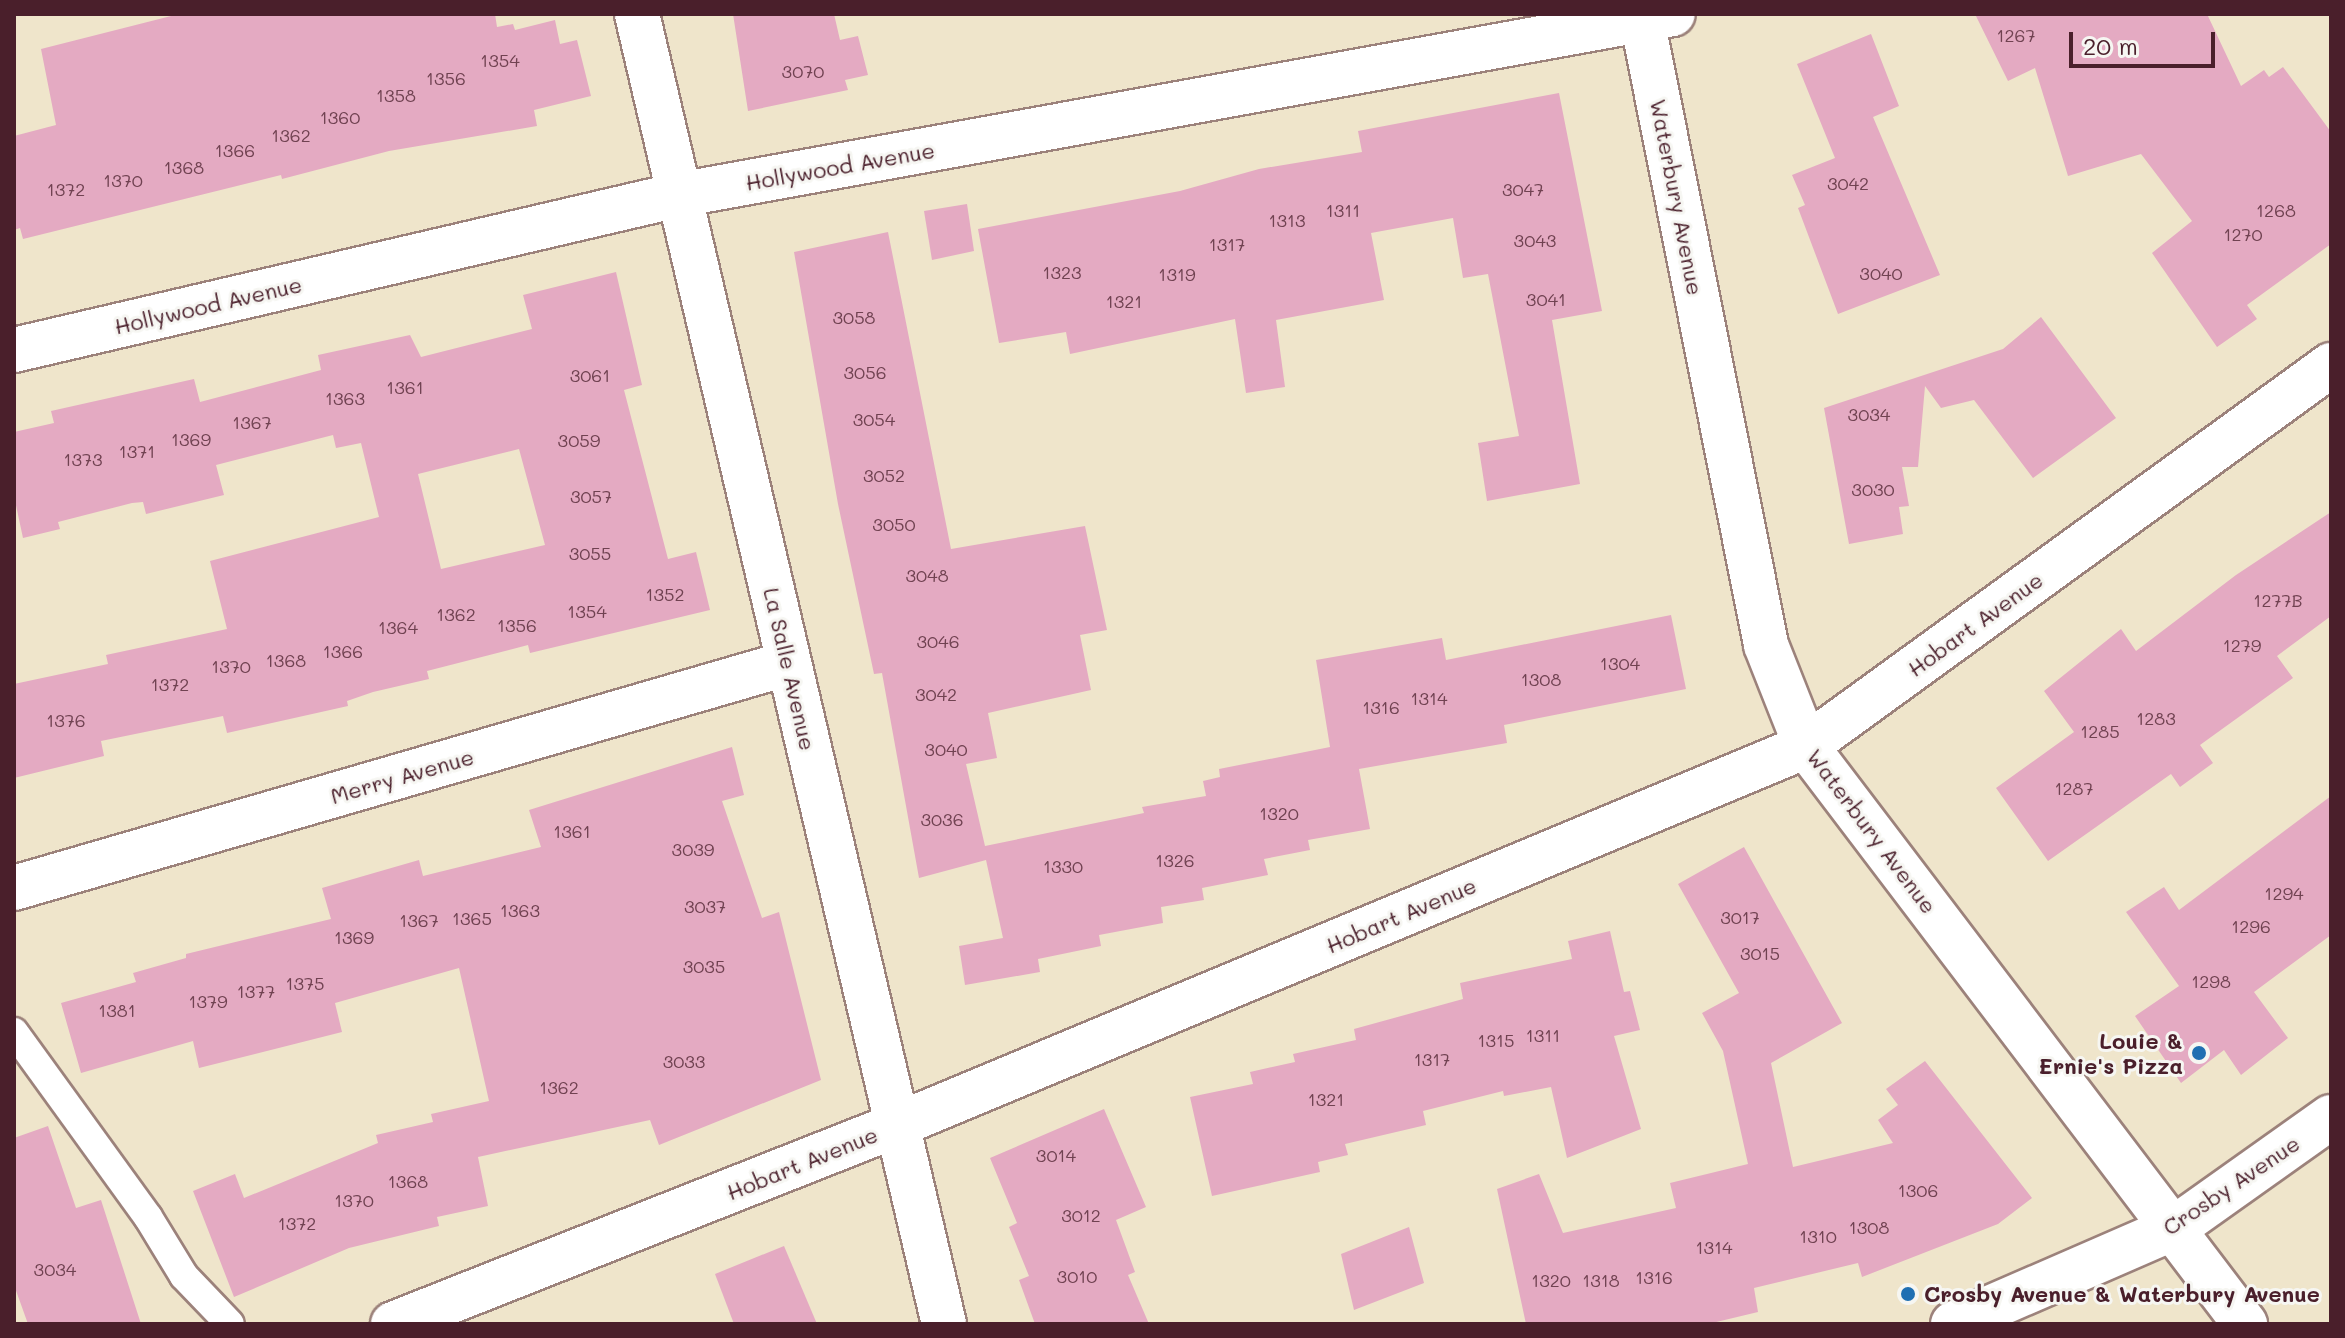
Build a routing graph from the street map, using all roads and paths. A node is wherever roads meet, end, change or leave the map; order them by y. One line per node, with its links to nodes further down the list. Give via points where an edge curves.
1 (637, 14): 3 (street, La Salle Avenue)
2 (1652, 17): 3 (street, Hollywood Avenue); 7 (street, Waterbury Avenue, via 1766,645)
3 (678, 195): 4 (street, Hollywood Avenue); 6 (street, La Salle Avenue)
4 (14, 350)
5 (2331, 365): 7 (street, Hobart Avenue)
6 (789, 663): 8 (street, Merry Avenue); 11 (street, La Salle Avenue)
7 (1806, 746): 11 (street, Hobart Avenue); 12 (street, Waterbury Avenue)
8 (14, 888)
9 (14, 1032): 13 (lane, via 112,1165 184,1276)
10 (2331, 1117): 12 (street, Crosby Avenue)
11 (897, 1125): 14 (street, Hobart Avenue); 15 (street, La Salle Avenue)
12 (2176, 1227): 16 (street, Crosby Avenue); 17 (street, Waterbury Avenue)
13 (230, 1324)
14 (393, 1324)
15 (944, 1324)
16 (1953, 1324)
17 (2245, 1324)

